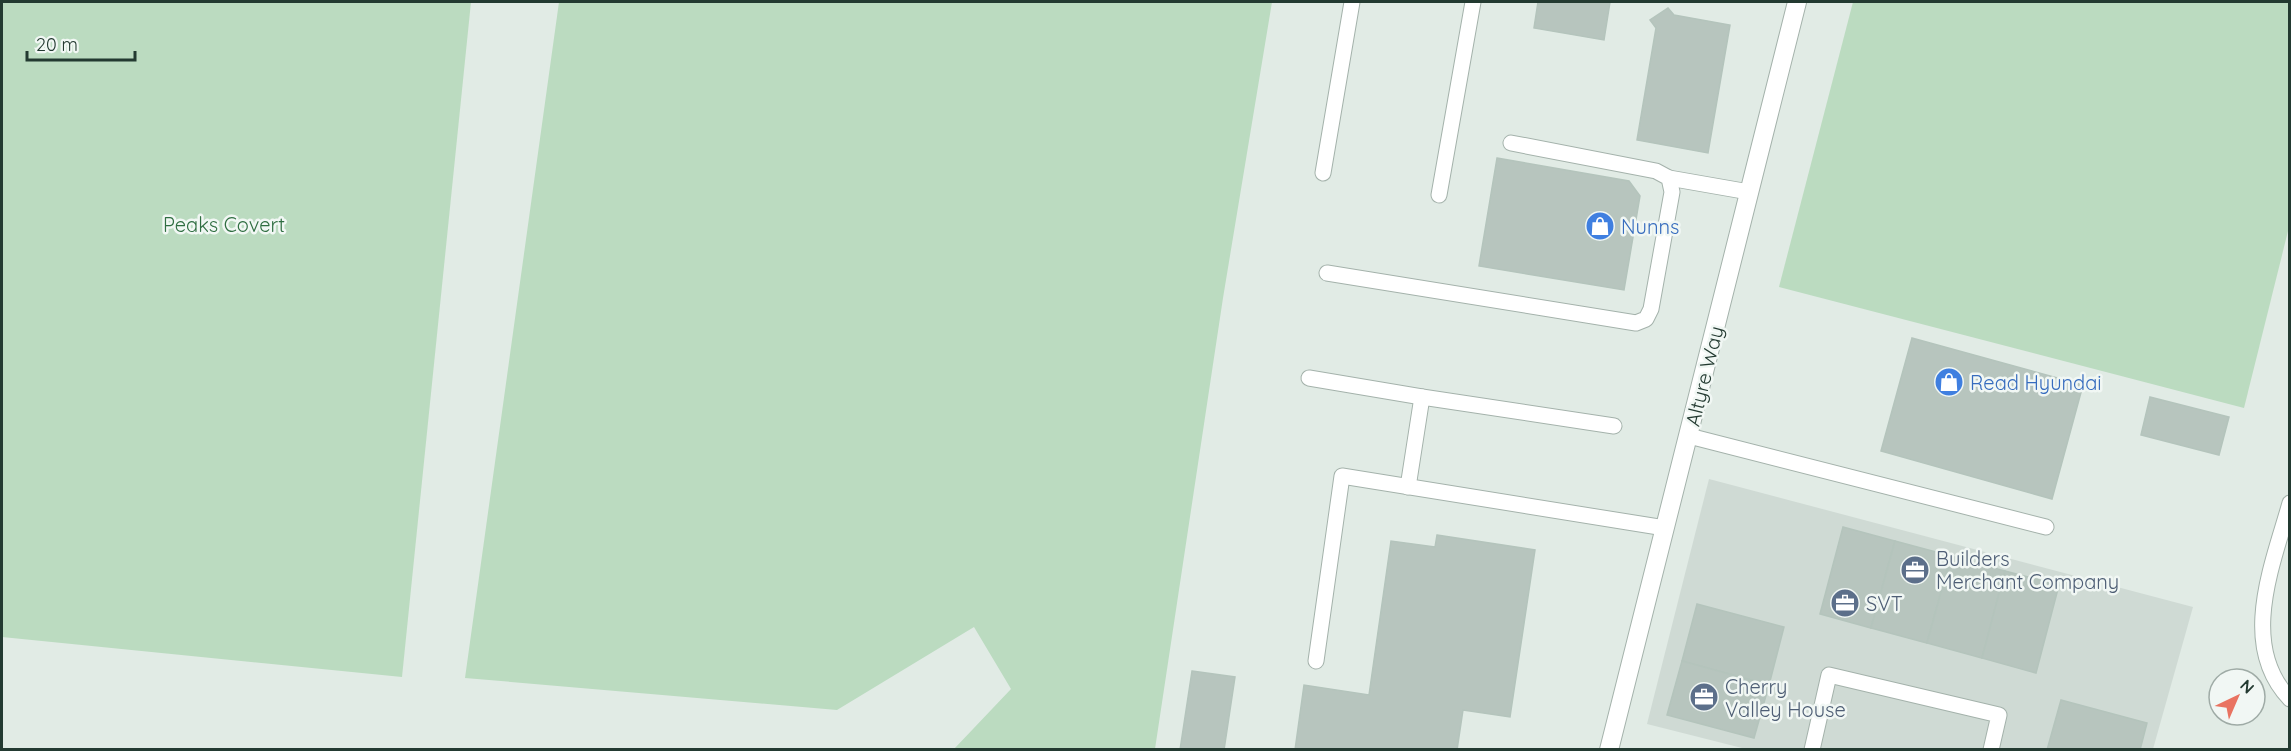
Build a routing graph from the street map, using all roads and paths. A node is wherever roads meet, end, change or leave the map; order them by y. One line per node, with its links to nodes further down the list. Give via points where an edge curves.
1 (1352, 2): 5 (lane)
2 (1473, 2): 8 (lane)
3 (1797, 2): 7 (street, Altyre Way)
4 (1511, 143): 6 (lane, via 1656,171)
5 (1323, 173)
6 (1669, 178): 7 (lane); 9 (lane, via 1672,192 1650,309 1646,319 1636,323)
7 (1749, 192): 13 (street, Altyre Way)
8 (1439, 195)
9 (1327, 273)
10 (1309, 378): 11 (lane)
11 (1422, 397): 12 (lane); 14 (lane)
12 (1614, 426)
13 (1689, 436): 16 (lane); 17 (street, Altyre Way)
14 (1408, 487): 17 (lane); 18 (lane, via 1342,476)
15 (2289, 503): 19 (lane, via 2263,602 2262,625 2271,668)
16 (2046, 527)
17 (1665, 528): 20 (street, Altyre Way)
18 (1316, 661)
19 (2289, 699)
20 (1609, 750)
21 (1812, 750): 22 (lane, via 1829,675 1999,715)
22 (1991, 750)

